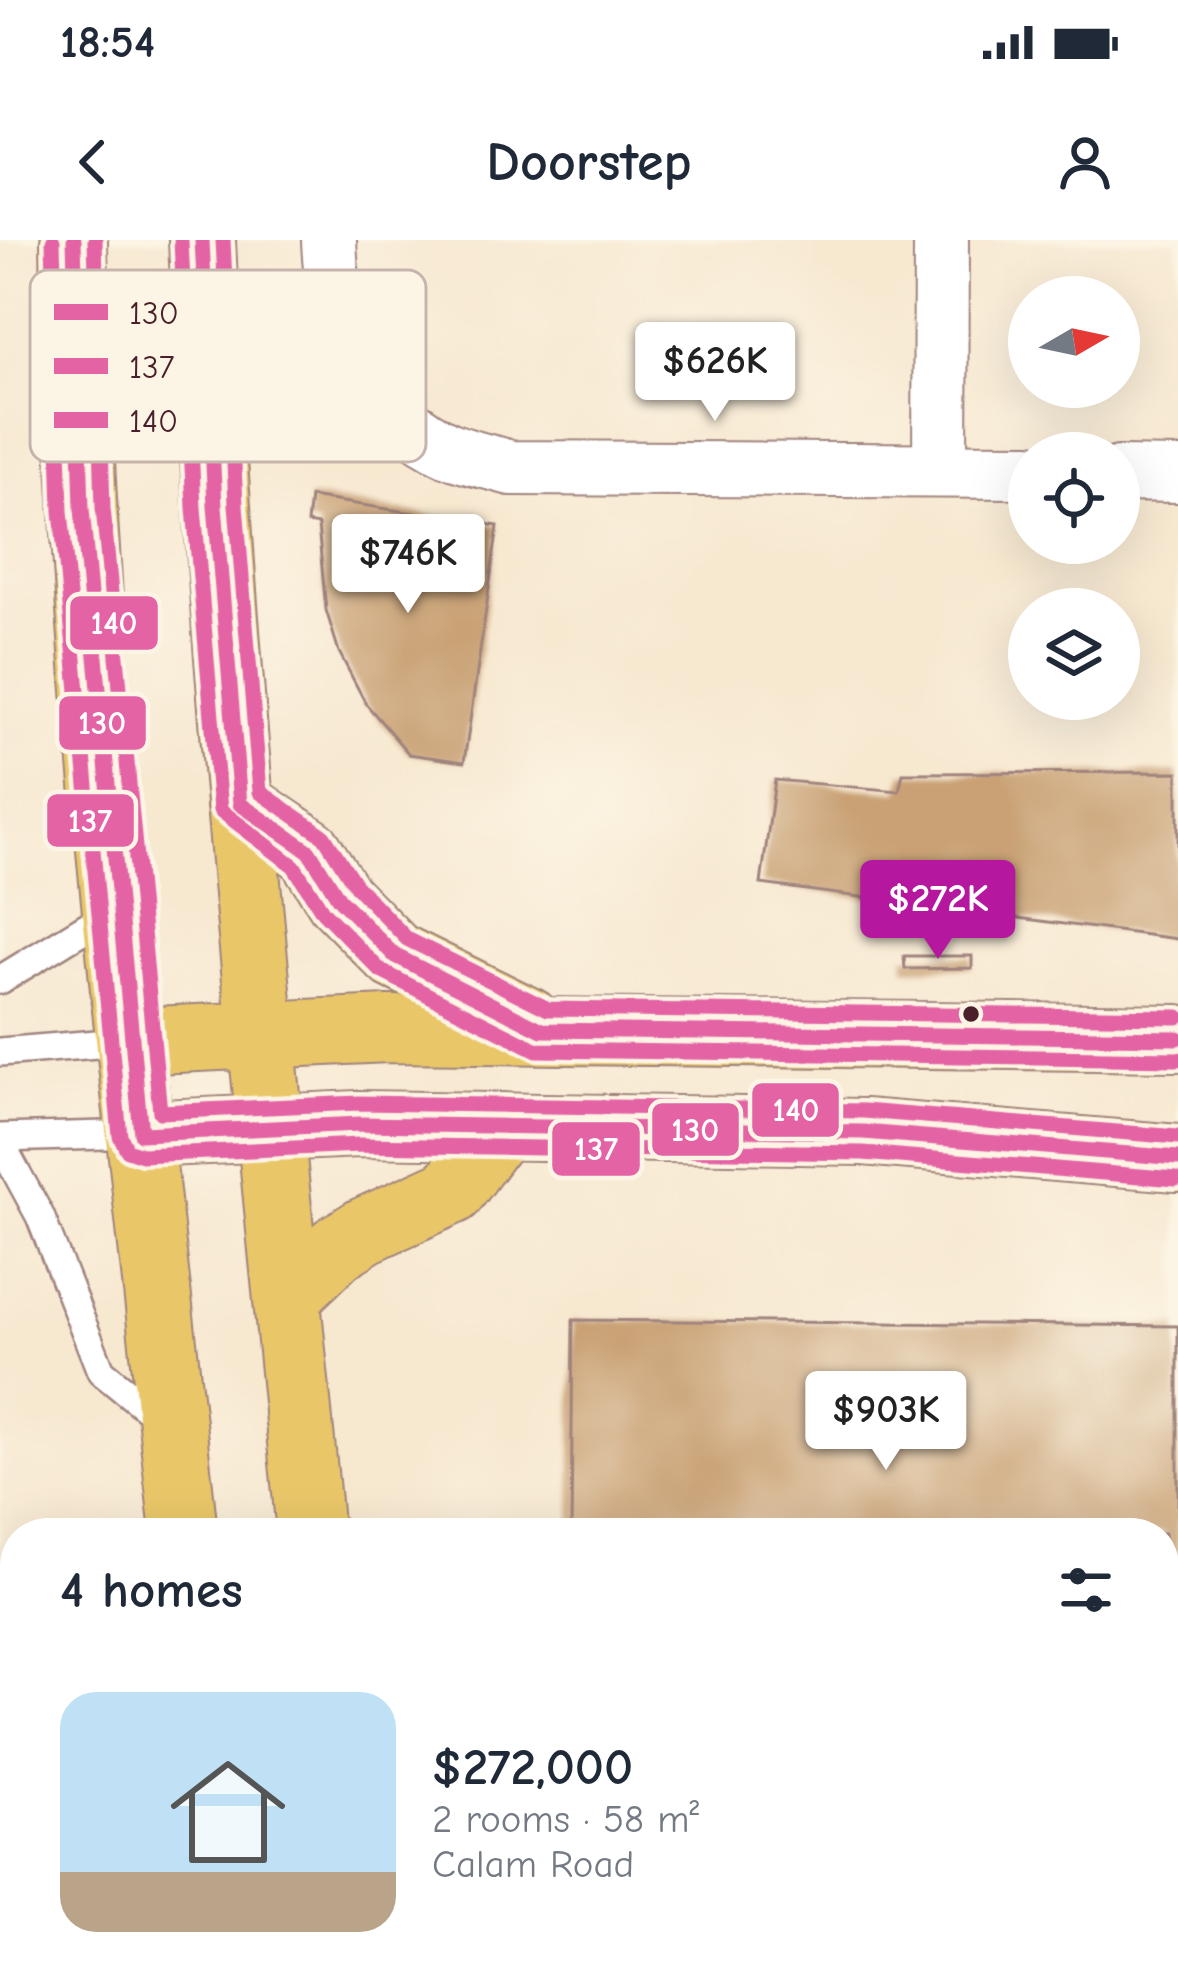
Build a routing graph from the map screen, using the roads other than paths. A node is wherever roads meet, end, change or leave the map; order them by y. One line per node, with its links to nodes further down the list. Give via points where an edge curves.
1 (74, 240): 5 (main road)
2 (202, 240): 6 (main road)
3 (329, 240): 7 (street)
4 (941, 240): 11 (street)
5 (75, 270)
6 (203, 270)
7 (330, 270)
8 (426, 435): 11 (street, via 511,468)
9 (81, 462): 16 (main road)
10 (212, 462): 15 (main road)
11 (940, 469): 12 (street)
12 (1008, 471)
13 (1140, 474): 14 (street)
14 (1178, 475)
15 (240, 804): 18 (main road, via 309,851 339,899 394,955); 19 (main road)
16 (120, 906): 17 (lane); 21 (main road)
17 (0, 980)
18 (542, 1030): 19 (main road); 20 (main road)
19 (261, 1033): 21 (main road); 24 (main road)
20 (1178, 1038)
21 (133, 1041): 22 (lane); 25 (main road)
22 (0, 1052)
23 (500, 1126): 24 (main road); 27 (main road, via 864,1132); 28 (main road, via 452,1191 350,1239)
24 (271, 1128): 25 (main road); 28 (main road)
25 (141, 1134): 26 (lane); 29 (main road)
26 (0, 1140): 29 (lane, via 40,1216 101,1371)
27 (1178, 1158)
28 (286, 1296): 31 (main road)
29 (172, 1428): 30 (main road)
30 (182, 1518)
31 (308, 1518)

